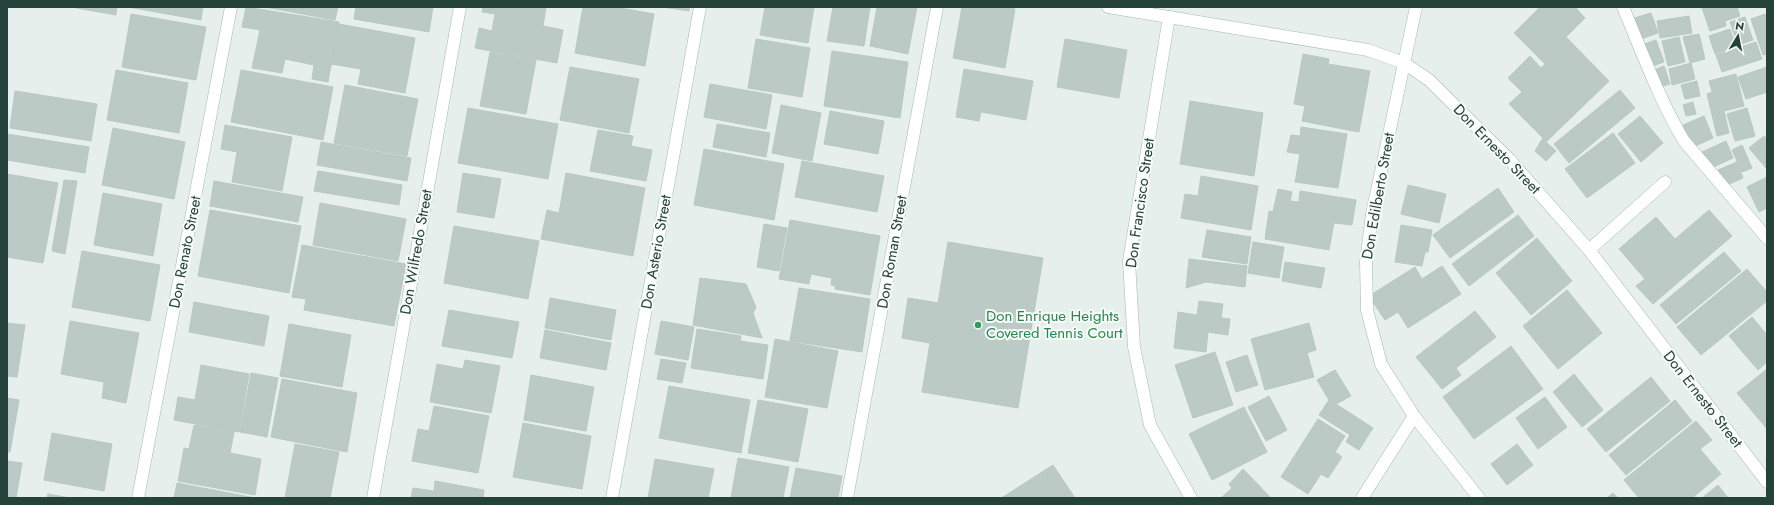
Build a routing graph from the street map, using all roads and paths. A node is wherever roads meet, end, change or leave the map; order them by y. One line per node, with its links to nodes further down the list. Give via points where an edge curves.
1 (231, 7): 15 (street, Don Renato Street)
2 (460, 7): 16 (street, Don Wilfredo Street)
3 (700, 7): 17 (street, Don Asterio Street)
4 (937, 7): 18 (street, Don Roman Street)
5 (1108, 7): 8 (street, Don Ernesto Street)
6 (1416, 7): 9 (street, Don Edilberto Street)
7 (1623, 7): 11 (street, via 1648,67 1684,141)
8 (1169, 17): 9 (street, Don Ernesto Street, via 1368,50); 19 (street, Don Francisco Street, via 1129,261 1134,347 1150,425)
9 (1404, 63): 12 (street, Don Ernesto Street, via 1428,80 1498,148); 13 (street, Don Edilberto Street, via 1372,214 1366,262 1367,310 1381,364)
10 (1665, 182): 12 (street)
11 (1767, 238)
12 (1589, 250): 14 (street, Don Ernesto Street)
13 (1414, 416): 20 (street); 21 (street, Don Edilberto Street)
14 (1767, 482)
15 (138, 498)
16 (373, 498)
17 (612, 498)
18 (847, 498)
19 (1191, 498)
20 (1362, 498)
21 (1479, 498)

